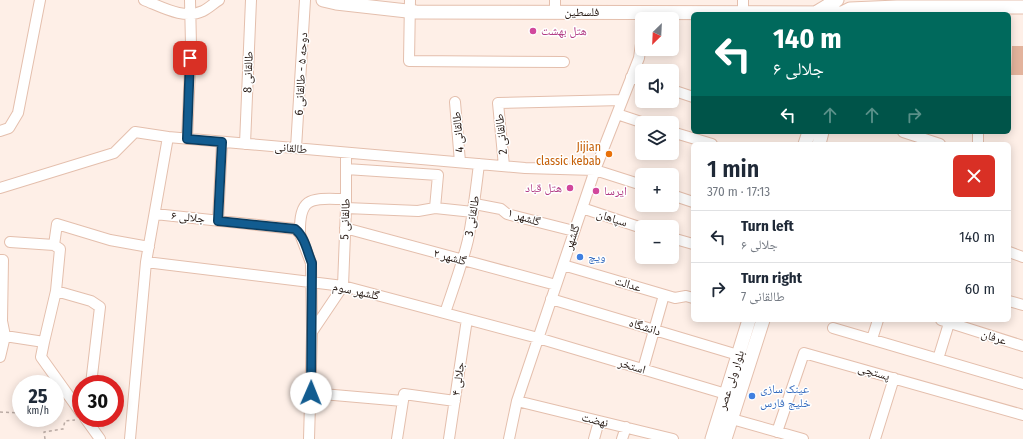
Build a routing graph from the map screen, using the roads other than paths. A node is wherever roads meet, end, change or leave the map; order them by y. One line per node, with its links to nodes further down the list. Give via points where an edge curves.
1 (40, 0): 34 (street, via 18,113 9,128)
2 (144, 0): 20 (street, via 177,13)
3 (190, 0): 20 (street)
4 (219, 0): 20 (street, via 203,11)
5 (251, 0): 42 (street, طالقانی 8)
6 (305, 0): 43 (street, دوحه ۵ - طالقانی 6)
7 (323, 0): 11 (main road, فلسطین, via 336,3)
8 (837, 0): 17 (main road)
9 (891, 3): 10 (main road, فلسطین); 15 (main road, فلسطین)
10 (960, 3): 14 (main road, فلسطین)
11 (410, 6): 12 (main road, فلسطین); 25 (street, via 409,61)
12 (555, 6): 22 (main road, فلسطین)
13 (743, 6): 16 (main road, فلسطین); 19 (main road, فلسطین)
14 (1023, 7)
15 (852, 9): 18 (main road, فلسطین)
16 (754, 12)
17 (819, 12)
18 (826, 12)
19 (679, 13)
20 (190, 14): 38 (street)
21 (1023, 14): 23 (main road)
22 (635, 15)
23 (1011, 15)
24 (639, 56): 26 (street, گلشهر)
25 (564, 62)
26 (631, 77): 27 (street); 30 (street, گلشهر)
27 (635, 78)
28 (679, 92): 29 (street)
29 (691, 96)
30 (622, 100): 32 (street, گلشهر); 47 (street, طالقانی 2, via 498,103)
31 (455, 102): 45 (street, طالقانی 4)
32 (617, 114): 33 (street); 49 (street, گلشهر)
33 (635, 120)
34 (0, 132)
35 (679, 134): 40 (street)
36 (909, 134): 41 (street)
37 (168, 138): 38 (street, طالقانی); 51 (street, طالقانی, via 135,132 114,153); 58 (street)
38 (187, 139): 39 (street, طالقانی)
39 (222, 142): 42 (street, طالقانی); 59 (street)
40 (705, 142)
41 (933, 142)
42 (245, 144): 43 (street, طالقانی)
43 (296, 148): 44 (street, طالقانی)
44 (346, 153): 45 (street, طالقانی); 48 (street, طالقانی 5)
45 (460, 162): 46 (street, طالقانی)
46 (479, 164): 47 (street, طالقانی); 56 (street, طالقانی 3)
47 (504, 166): 49 (street, طالقانی)
48 (346, 169): 54 (street, طالقانی 5); 55 (street, via 438,175)
49 (595, 170): 50 (street, طالقانی); 57 (street, گلشهر)
50 (635, 184)
51 (0, 188)
52 (679, 197): 53 (street)
53 (691, 201)
54 (346, 203): 55 (street, گلشهر ۱, via 418,211); 61 (street, طالقانی 5); 63 (street, گلشهر ۱, via 311,200 302,211)
55 (435, 208): 56 (street, گلشهر ۱)
56 (474, 208): 62 (street, گلشهر ۱, via 501,209 506,214); 72 (street, طالقانی 3)
57 (582, 208): 60 (street, سپاهان); 62 (street, گلشهر)
58 (155, 214): 59 (street, جلالی ۶); 68 (street)
59 (218, 221): 63 (street, جلالی ۶, via 295,229)
60 (635, 226)
61 (345, 228): 72 (street, گلشهر ۲); 77 (street, طالقانی 5)
62 (574, 231): 74 (street, گلشهر)
63 (300, 234): 75 (street, via 312,263)
64 (679, 240): 66 (street)
65 (10, 242): 67 (street)
66 (691, 243)
67 (54, 246): 68 (street, via 57,224 110,240); 78 (street, via 60,250)
68 (149, 247): 73 (street)
69 (1011, 253): 70 (street)
70 (1023, 257)
71 (0, 260): 79 (street, via 3,260)
72 (463, 260): 76 (street, گلشهر ۲); 85 (street, طالقانی 3)
73 (146, 262): 75 (street, گلشهر سوم); 121 (street)
74 (563, 265): 76 (street, گلشهر); 80 (street, عدالت)
75 (312, 283): 77 (street, گلشهر سوم); 95 (street)
76 (556, 285): 82 (street, گلشهر)
77 (342, 286): 85 (street, گلشهر سوم); 95 (street)
78 (56, 291): 99 (street); 105 (street, via 91,301 100,307)
79 (1, 292): 92 (street)
80 (664, 295): 81 (street, عدالت, via 675,298); 94 (street)
81 (691, 297)
82 (551, 299): 94 (street, دانشگاه); 97 (street, گلشهر)
83 (1011, 301): 84 (street)
84 (1023, 305)
85 (445, 313): 86 (street, گلشهر سوم)
86 (467, 319): 97 (street, گلشهر سوم); 110 (street, جلالی ۴)
87 (748, 322): 101 (main road, بلوار ولی عصر)
88 (762, 322): 115 (main road, بلوار ولی عصر)
89 (877, 322): 98 (street)
90 (947, 322): 103 (street)
91 (950, 322): 100 (street, عرفان)
92 (1, 326): 96 (street)
93 (833, 328): 98 (street)
94 (654, 330): 101 (street, دانشگاه); 104 (street)
95 (312, 332): 108 (street)
96 (5, 336): 99 (street); 102 (street)
97 (538, 338): 104 (street, استخر); 112 (street, گلشهر)
98 (872, 339): 103 (street)
99 (44, 342): 113 (street, via 41,357)
100 (1023, 346)
101 (738, 355): 109 (main road, بلوار ولی عصر)
102 (0, 357)
103 (938, 359): 107 (street)
104 (643, 369): 109 (street, استخر)
105 (92, 375)
106 (894, 378): 114 (street, پستچی); 119 (street, پستچی, via 804,353); 132 (street)
107 (1023, 384)
108 (311, 393): 111 (street); 122 (street)
109 (726, 394): 129 (main road, بلوار ولی عصر)
110 (455, 400): 111 (street, via 404,394); 124 (street, جلالی ۴)
111 (403, 401): 123 (street)
112 (517, 401): 116 (street, نهضت); 125 (street, گلشهر)
113 (72, 402)
114 (1023, 415)
115 (732, 419): 119 (street); 130 (main road, بلوار ولی عصر)
116 (599, 421): 118 (street, نهضت); 126 (street)
117 (90, 427): 120 (street)
118 (626, 428): 127 (street); 128 (street, نهضت)
119 (777, 432): 131 (street)
120 (100, 439)
121 (130, 439)
122 (309, 439)
123 (397, 439)
124 (449, 439)
125 (509, 439)
126 (594, 439)
127 (622, 439)
128 (673, 439)
129 (712, 439)
130 (725, 439)
131 (804, 439)
132 (876, 439)

